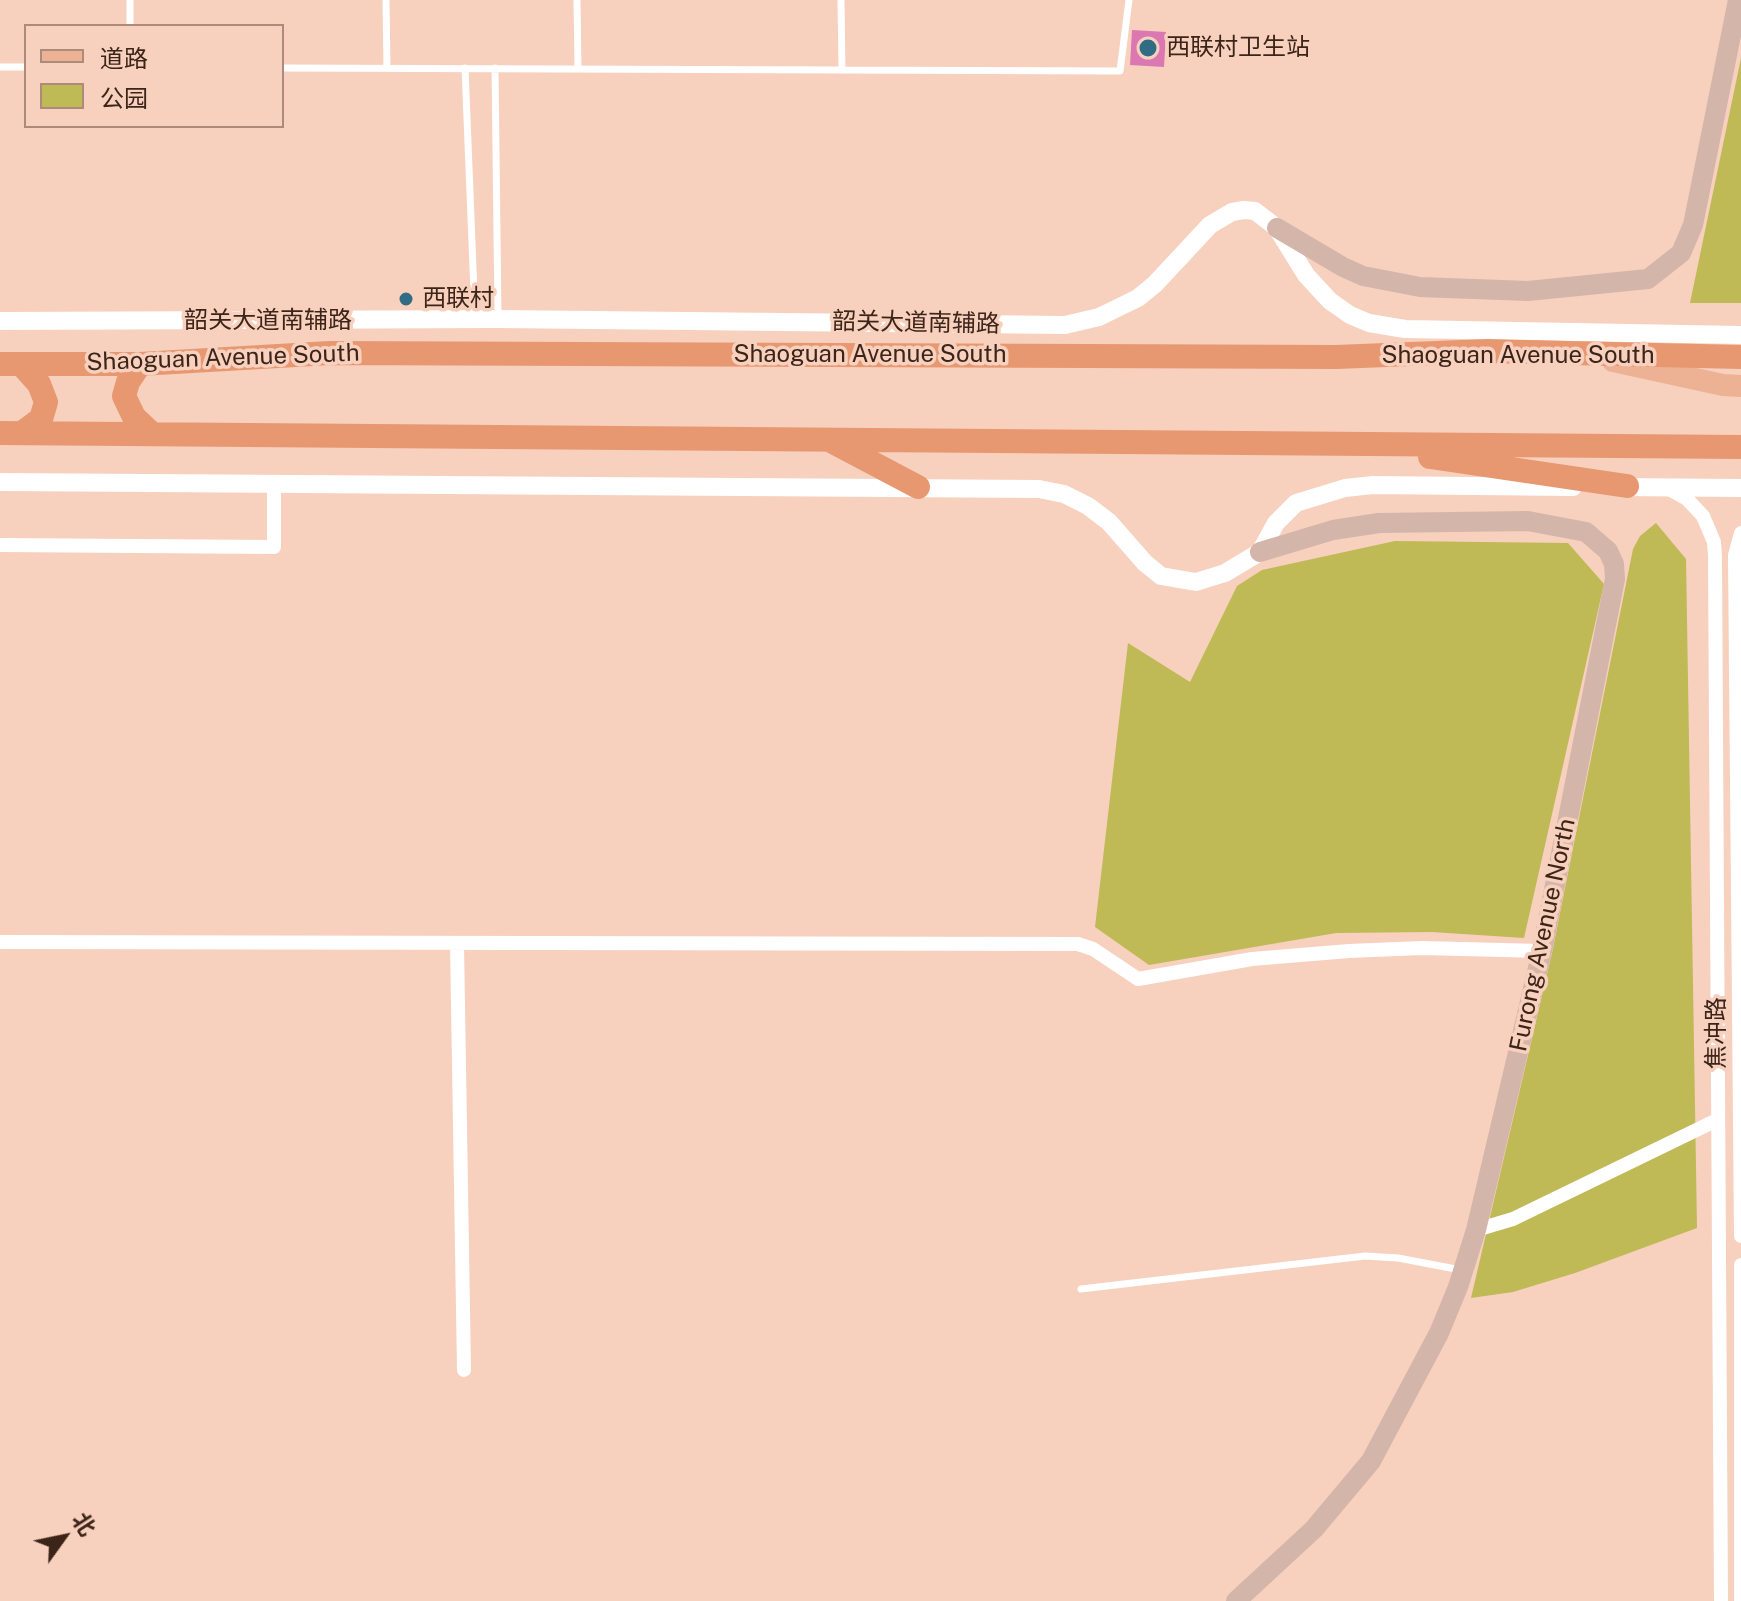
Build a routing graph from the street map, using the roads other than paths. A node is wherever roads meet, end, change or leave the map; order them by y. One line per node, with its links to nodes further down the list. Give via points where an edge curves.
1 (130, 0): 7 (lane)
2 (386, 0): 11 (lane)
3 (577, 0): 14 (lane)
4 (841, 0): 15 (lane)
5 (1129, 0): 15 (lane, via 1120,71)
6 (1738, 0): 16 (main road, via 1693,225 1681,253 1648,279 1528,291 1420,287 1363,276)
7 (130, 24)
8 (0, 67): 9 (lane)
9 (24, 67)
10 (284, 68): 11 (lane)
11 (387, 68): 12 (lane)
12 (465, 68): 13 (lane); 18 (lane)
13 (495, 68): 14 (lane); 17 (lane)
14 (578, 69): 15 (lane)
15 (842, 70)
16 (1277, 228): 17 (street, 韶关大道南辅路, via 1255,211 1232,212 1210,225 1138,298 1099,317 1065,325); 20 (street, via 1318,291 1369,323 1405,329)
17 (498, 319): 18 (street, 韶关大道南辅路)
18 (475, 320): 19 (street, 韶关大道南辅路)
19 (0, 321)
20 (1741, 335)
21 (1584, 354): 22 (highway, Shaoguan Avenue South); 24 (highway, Shaoguan Avenue South, via 330,353); 25 (main road)
22 (1741, 357)
23 (11, 364): 24 (highway, Shaoguan Avenue South); 26 (highway, via 39,384 46,402 41,419)
24 (140, 364): 27 (highway, via 124,396 134,417)
25 (1741, 386)
26 (11, 433): 27 (highway)
27 (151, 433): 28 (highway)
28 (825, 438): 29 (highway); 35 (highway)
29 (1344, 445): 30 (highway); 33 (highway)
30 (1741, 447)
31 (0, 482): 32 (street)
32 (274, 483): 35 (street); 38 (street, via 274,547)
33 (1627, 486): 34 (street); 39 (street, via 1345,488 1296,503 1276,523)
34 (1665, 486): 36 (street); 44 (street, 焦冲路, via 1696,507 1714,542)
35 (918, 487): 39 (street, via 1064,494 1109,522 1161,576 1177,580 1196,582 1225,573)
36 (1741, 488)
37 (1741, 533): 43 (street, 焦冲路, via 1735,555)
38 (0, 545)
39 (1260, 552): 42 (main road, Furong Avenue North, via 1333,530 1379,523 1528,521 1586,532 1608,551 1615,579)
40 (0, 942): 41 (street)
41 (457, 944): 42 (street, via 1078,944 1138,979 1252,959 1349,951); 51 (street)
42 (1542, 951): 45 (main road, Furong Avenue North)
43 (1740, 1098): 46 (street, 焦冲路)
44 (1717, 1120): 45 (street, via 1513,1219); 53 (street, 焦冲路)
45 (1476, 1230): 48 (main road, Furong Avenue North)
46 (1741, 1236)
47 (1741, 1265): 50 (street)
48 (1463, 1270): 49 (lane, via 1365,1256); 52 (main road, Furong Avenue North, via 1439,1333 1371,1461 1314,1529)
49 (1081, 1289)
50 (1741, 1325): 54 (street)
51 (464, 1370)
52 (1236, 1601)
53 (1721, 1601)
54 (1741, 1601)

